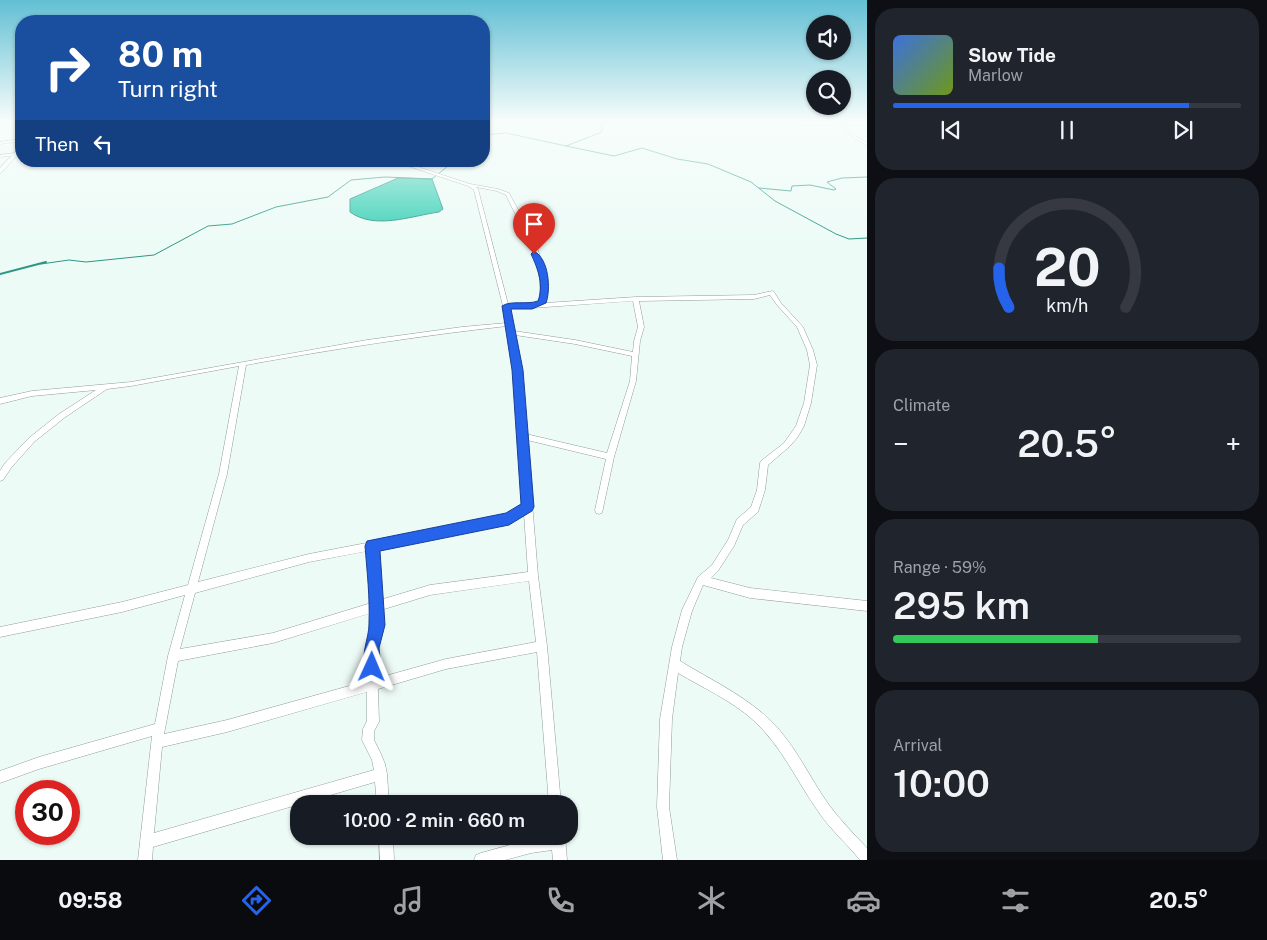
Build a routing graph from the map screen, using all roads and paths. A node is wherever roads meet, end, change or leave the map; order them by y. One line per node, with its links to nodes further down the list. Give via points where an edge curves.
1 (10, 161): 3 (main road)
2 (411, 167): 4 (street)
3 (0, 172)
4 (470, 185): 6 (street, via 478,194); 7 (street, via 508,194 542,269 542,303)
5 (636, 299): 7 (street); 10 (street, via 641,326); 21 (street, via 739,298 772,293 778,305 803,331 814,362 810,399 799,429 788,446 764,463 755,508 740,522 714,568)
6 (506, 306): 7 (street); 8 (street)
7 (532, 306)
8 (510, 324): 9 (street); 11 (street, via 317,349)
9 (512, 333): 10 (street); 14 (street)
10 (636, 354): 15 (street, via 628,402)
11 (243, 364): 12 (street); 22 (street, via 223,474)
12 (105, 388): 13 (street, via 58,390); 16 (street, via 37,434)
13 (0, 401)
14 (523, 436): 15 (street); 17 (street)
15 (610, 458): 18 (street)
16 (0, 478)
17 (527, 507): 19 (street, via 509,519); 20 (street)
18 (598, 510)
19 (372, 546): 22 (street, via 309,558); 23 (street)
20 (533, 576): 23 (street, via 430,590); 26 (street)
21 (700, 580): 24 (street, via 750,593); 28 (street, via 687,610)
22 (189, 589): 25 (street, via 122,607); 27 (street)
23 (376, 606): 27 (street, via 273,638); 29 (street, via 377,625 372,648)
24 (867, 606)
25 (0, 632)
26 (542, 646): 29 (street, via 446,664); 35 (street)
27 (173, 656): 30 (street)
28 (676, 665): 40 (street, via 738,702 773,731 790,752 824,809); 45 (street, via 666,719 664,797)
29 (374, 686): 31 (street); 32 (street, via 371,696 373,722 367,730 367,740)
30 (160, 728): 31 (street); 33 (street)
31 (157, 742): 36 (street)
32 (381, 774): 34 (street); 36 (street)
33 (0, 777)
34 (382, 795)
35 (555, 795)
36 (147, 842): 41 (street)
37 (386, 845): 42 (street)
38 (535, 845): 43 (street)
39 (559, 845): 44 (street)
40 (867, 858)
41 (145, 860)
42 (387, 860)
43 (482, 860)
44 (560, 860)
45 (670, 860)

